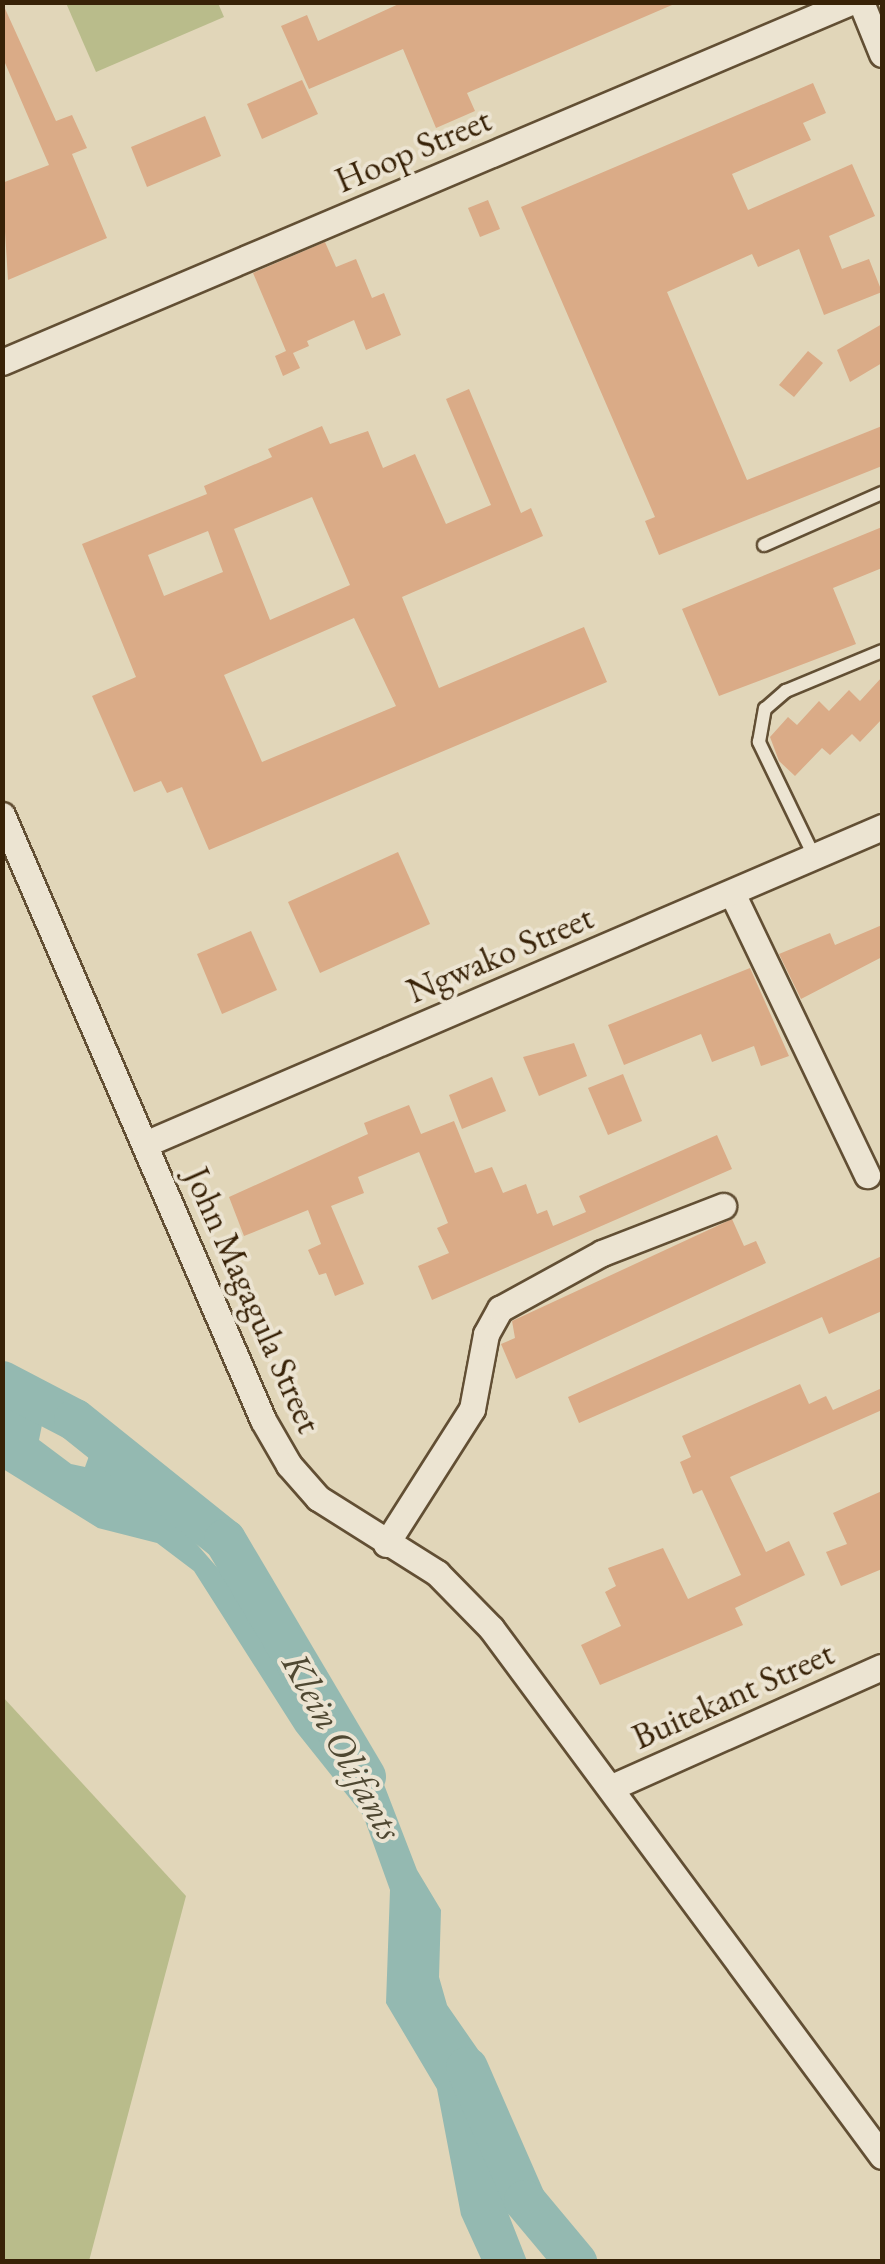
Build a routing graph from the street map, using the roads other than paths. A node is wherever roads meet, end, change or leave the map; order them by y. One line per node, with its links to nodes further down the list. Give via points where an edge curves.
1 (850, 2): 4 (street, Hoop Street)
2 (860, 2): 3 (street)
3 (882, 54)
4 (2, 362)
5 (882, 493): 6 (lane)
6 (764, 545)
7 (882, 652): 10 (lane, via 786,691 765,709 759,742)
8 (2, 816): 12 (street, John Magagula Street)
9 (882, 827): 10 (street, Ngwako Street)
10 (814, 856): 11 (street, Ngwako Street)
11 (732, 893): 12 (street, Ngwako Street); 13 (street)
12 (145, 1144): 15 (street, John Magagula Street, via 262,1420 318,1498)
13 (866, 1176)
14 (724, 1206): 15 (street, via 588,1260 500,1309 486,1334 472,1409)
15 (386, 1544): 17 (street, John Magagula Street, via 437,1573 491,1628)
16 (882, 1667): 17 (street, Buitekant Street)
17 (612, 1787): 18 (street, John Magagula Street)
18 (882, 2156)

